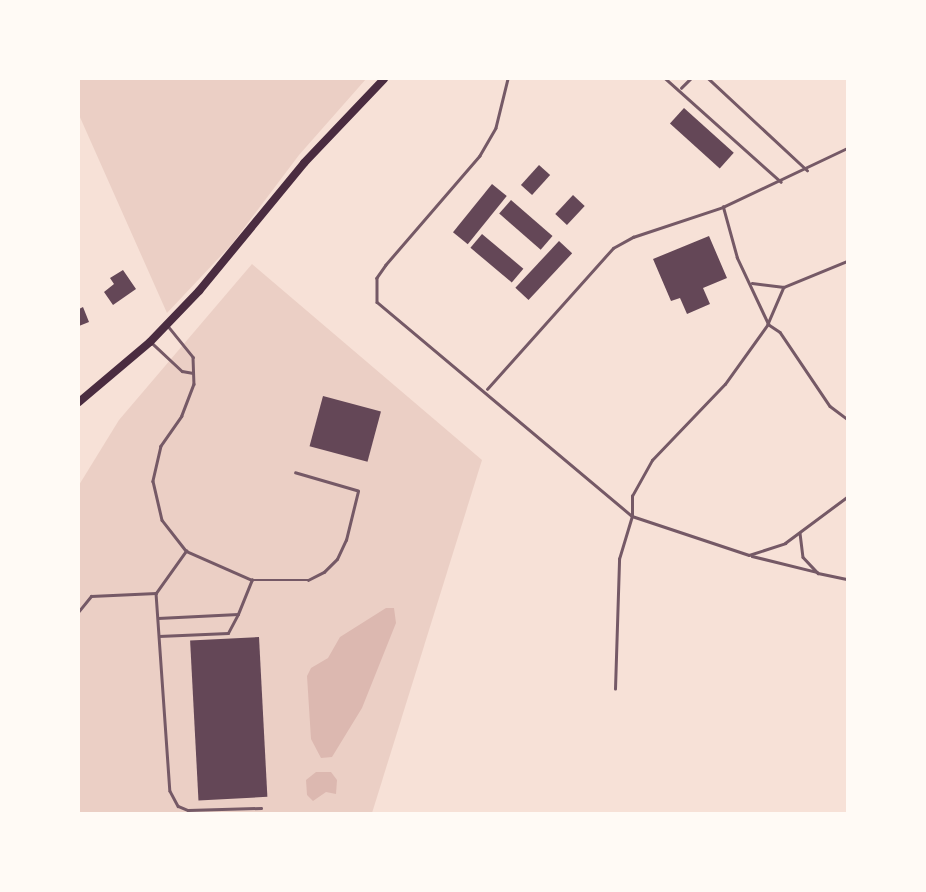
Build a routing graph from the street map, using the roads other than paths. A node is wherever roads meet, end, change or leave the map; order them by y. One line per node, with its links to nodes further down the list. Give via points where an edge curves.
1 (384, 79): 15 (main road, via 336,125 231,257)
2 (508, 79): 18 (lane, via 495,128 480,156 386,265 375,288 377,302 389,314)
3 (666, 79): 6 (lane)
4 (690, 79): 6 (lane)
5 (709, 79): 8 (lane)
6 (681, 88): 9 (lane)
7 (847, 148): 8 (lane)
8 (807, 170): 9 (lane)
9 (781, 182): 10 (lane)
10 (723, 207): 12 (lane, via 737,258); 18 (lane, via 612,248)
11 (847, 261): 13 (lane)
12 (750, 283): 13 (lane); 14 (lane)
13 (784, 286): 14 (lane)
14 (768, 324): 20 (lane, via 780,332 831,406); 23 (lane, via 725,384 652,460 632,496)
15 (166, 325): 16 (main road); 17 (lane, via 193,357)
16 (150, 342): 17 (lane, via 182,371); 19 (main road)
17 (193, 373): 25 (lane, via 190,398 161,446 153,481 162,520)
18 (486, 390): 23 (lane)
19 (79, 402)
20 (847, 419)
21 (296, 474): 29 (lane, via 358,491 346,540 337,559 308,580)
22 (847, 497): 24 (lane)
23 (632, 516): 26 (lane); 35 (lane, via 619,559)
24 (800, 533): 26 (lane, via 768,551); 27 (lane, via 803,557)
25 (186, 551): 29 (lane); 30 (lane)
26 (749, 555): 27 (lane)
27 (818, 573): 28 (lane)
28 (847, 579)
29 (252, 580): 32 (lane)
30 (156, 593): 31 (lane, via 92,596); 33 (lane)
31 (79, 611)
32 (238, 614): 33 (lane); 34 (lane, via 228,633)
33 (158, 618): 34 (lane)
34 (159, 636): 36 (lane, via 170,791 178,806 188,810)
35 (615, 690)
36 (261, 807)

